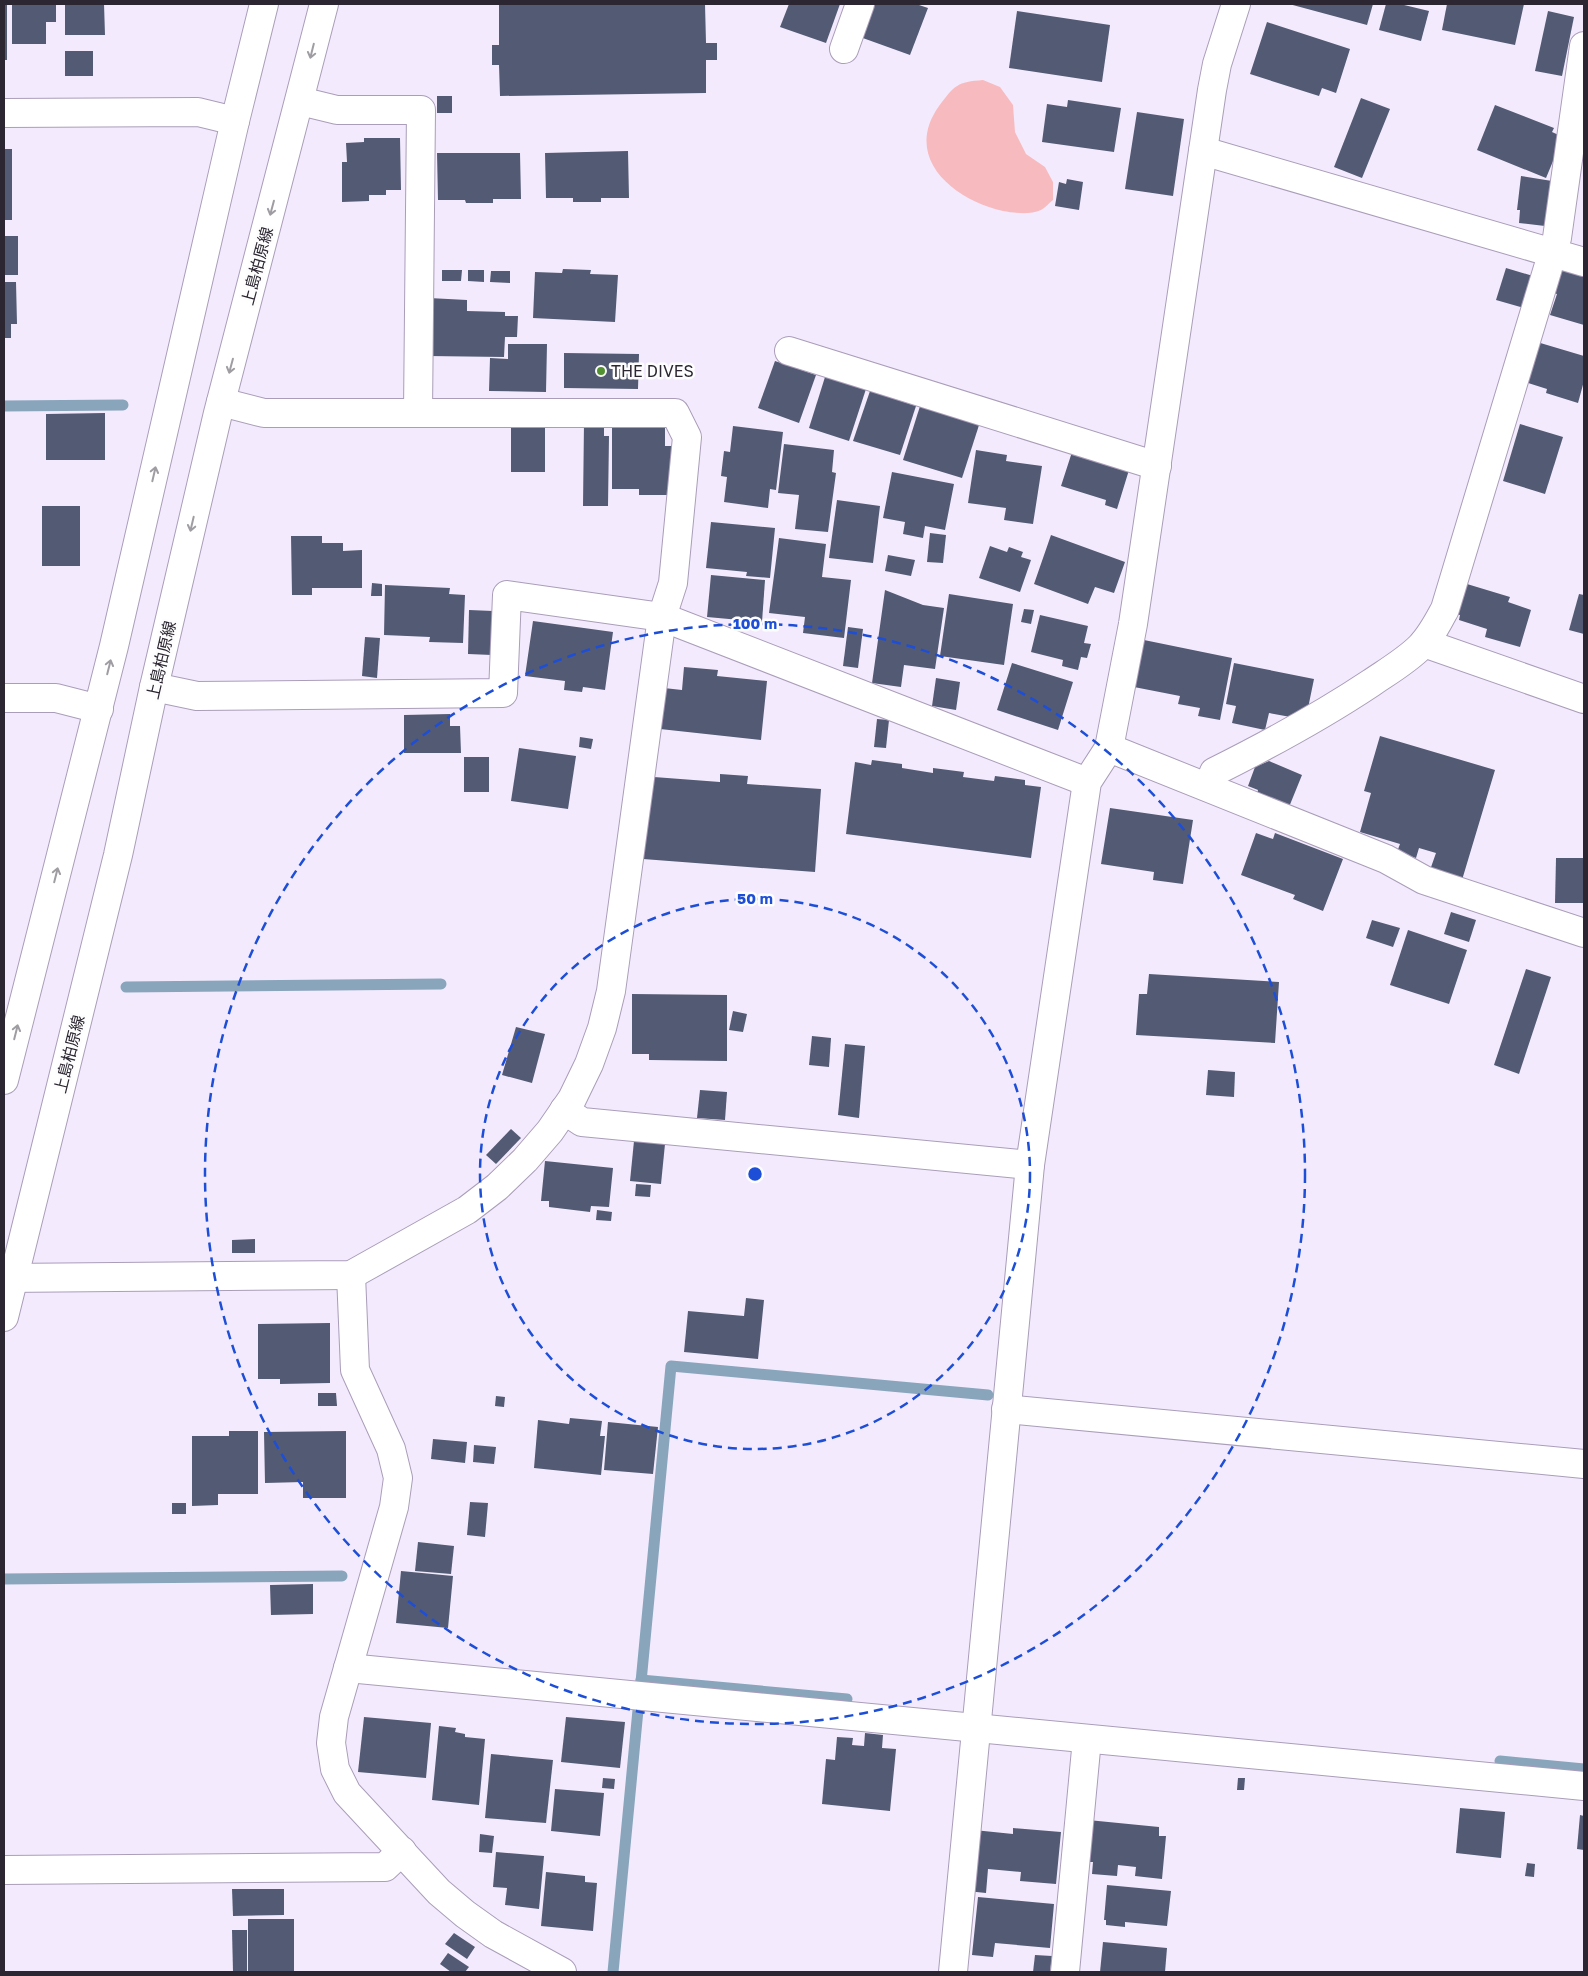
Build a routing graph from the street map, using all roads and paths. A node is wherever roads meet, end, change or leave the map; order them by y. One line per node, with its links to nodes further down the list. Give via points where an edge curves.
1 (264, 4): 9 (street)
2 (324, 4): 7 (street, 上島柏原線, one-way to 7)
3 (860, 4): 6 (street)
4 (1236, 4): 10 (street, via 1217,64)
5 (1584, 46): 11 (street, via 1558,238)
6 (844, 49)
7 (300, 101): 14 (street, 上島柏原線, one-way to 14); 15 (street, via 337,110 421,110)
8 (4, 114): 9 (street, via 198,112)
9 (235, 121): 22 (street, one-way to 9)
10 (1203, 151): 11 (street); 16 (street)
11 (1553, 253): 12 (street); 18 (street, via 1445,608 1436,628)
12 (1584, 262)
13 (789, 351): 16 (street)
14 (221, 402): 15 (street, via 264,413); 19 (street, 上島柏原線, one-way to 19)
15 (418, 413): 17 (street, via 675,413 687,437 674,583)
16 (1157, 466): 23 (street, via 1133,624)
17 (662, 617): 19 (street, via 506,595 503,693 197,696); 24 (street); 28 (street, via 611,991 589,1064)
18 (1424, 643): 21 (street); 25 (street, via 1405,660 1314,720 1214,772)
19 (154, 687): 31 (street, 上島柏原線, via 118,855)
20 (4, 698): 22 (street, via 56,698)
21 (1584, 699)
22 (98, 709): 27 (street, one-way to 22)
23 (1109, 748): 24 (street); 25 (street)
24 (1088, 782): 29 (street)
25 (1208, 787): 26 (street, via 1386,859 1424,880)
26 (1584, 933)
27 (4, 1080)
28 (564, 1110): 29 (street, via 582,1122); 30 (street, via 532,1153 498,1187 467,1210)
29 (1030, 1165): 33 (street)
30 (351, 1275): 31 (street); 35 (street, via 355,1370 390,1449 398,1478 394,1507)
31 (8, 1278): 32 (street, 上島柏原線)
32 (4, 1317)
33 (1006, 1410): 34 (street); 36 (street)
34 (1584, 1464)
35 (348, 1668): 36 (street); 39 (street, via 330,1743 334,1769 347,1793)
36 (976, 1728): 37 (street); 42 (street)
37 (1087, 1738): 38 (street); 43 (street)
38 (1584, 1786)
39 (402, 1852): 40 (street, via 385,1867); 41 (street, via 465,1914 493,1934)
40 (4, 1870)
41 (562, 1972)
42 (953, 1972)
43 (1065, 1972)

